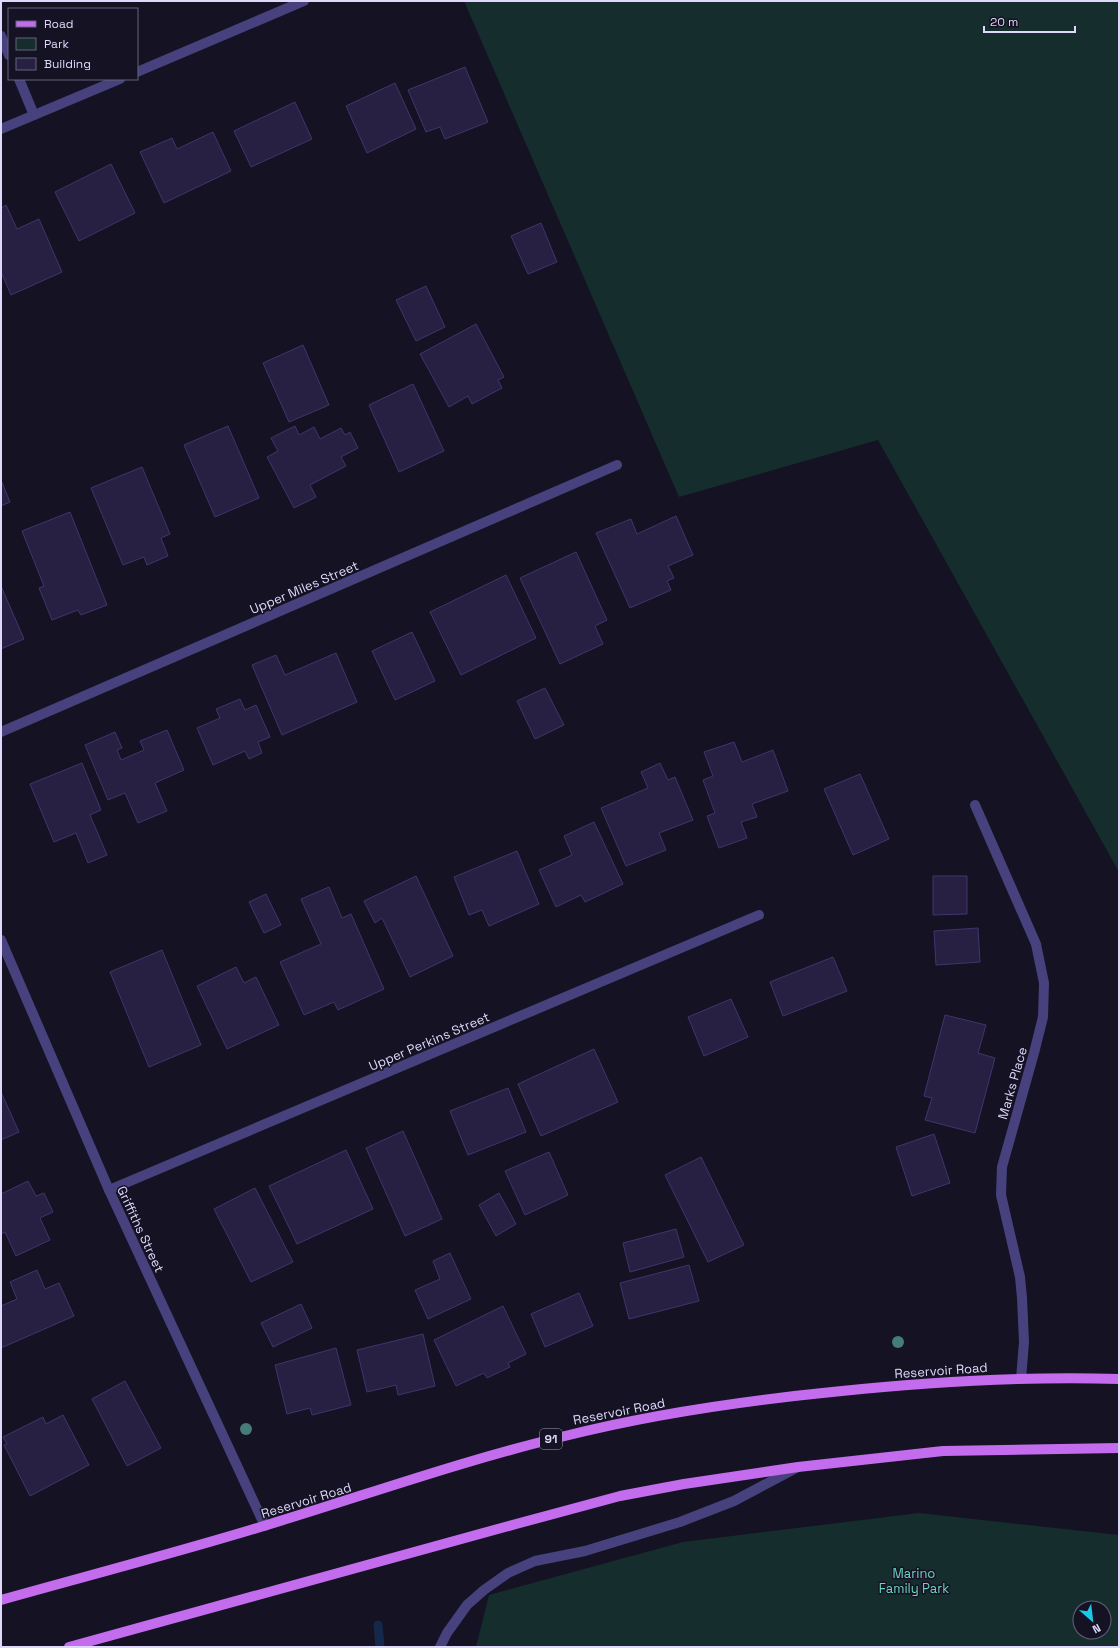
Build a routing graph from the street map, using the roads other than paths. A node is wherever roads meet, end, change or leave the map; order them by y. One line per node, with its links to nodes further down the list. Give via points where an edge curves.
1 (304, 1): 4 (street)
2 (1, 36): 3 (street)
3 (8, 53)
4 (138, 72)
5 (19, 80): 7 (street)
6 (118, 80): 7 (street)
7 (34, 115): 8 (street)
8 (1, 129)
9 (617, 466): 10 (street, Upper Miles Street)
10 (1, 732)
11 (975, 805): 15 (street, Marks Place, via 1036,944 1044,983 1043,1017 1002,1167 1001,1195 1020,1277 1023,1304 1024,1342)
12 (759, 915): 14 (street, Upper Perkins Street)
13 (1, 940): 14 (street, Griffiths Street)
14 (109, 1190): 19 (street, Griffiths Street)
15 (1021, 1379): 16 (main road, Reservoir Road / 91); 19 (main road, Reservoir Road / 91, via 829,1392 640,1419 498,1453)
16 (1119, 1379)
17 (1119, 1450): 18 (main road, via 1108,1448 942,1452)
18 (798, 1467): 21 (main road, via 620,1496); 22 (street, via 734,1501 680,1522 584,1551 535,1561 508,1573 467,1605)
19 (265, 1526): 20 (main road, Reservoir Road / 91)
20 (1, 1600)
21 (69, 1647)
22 (440, 1647)

